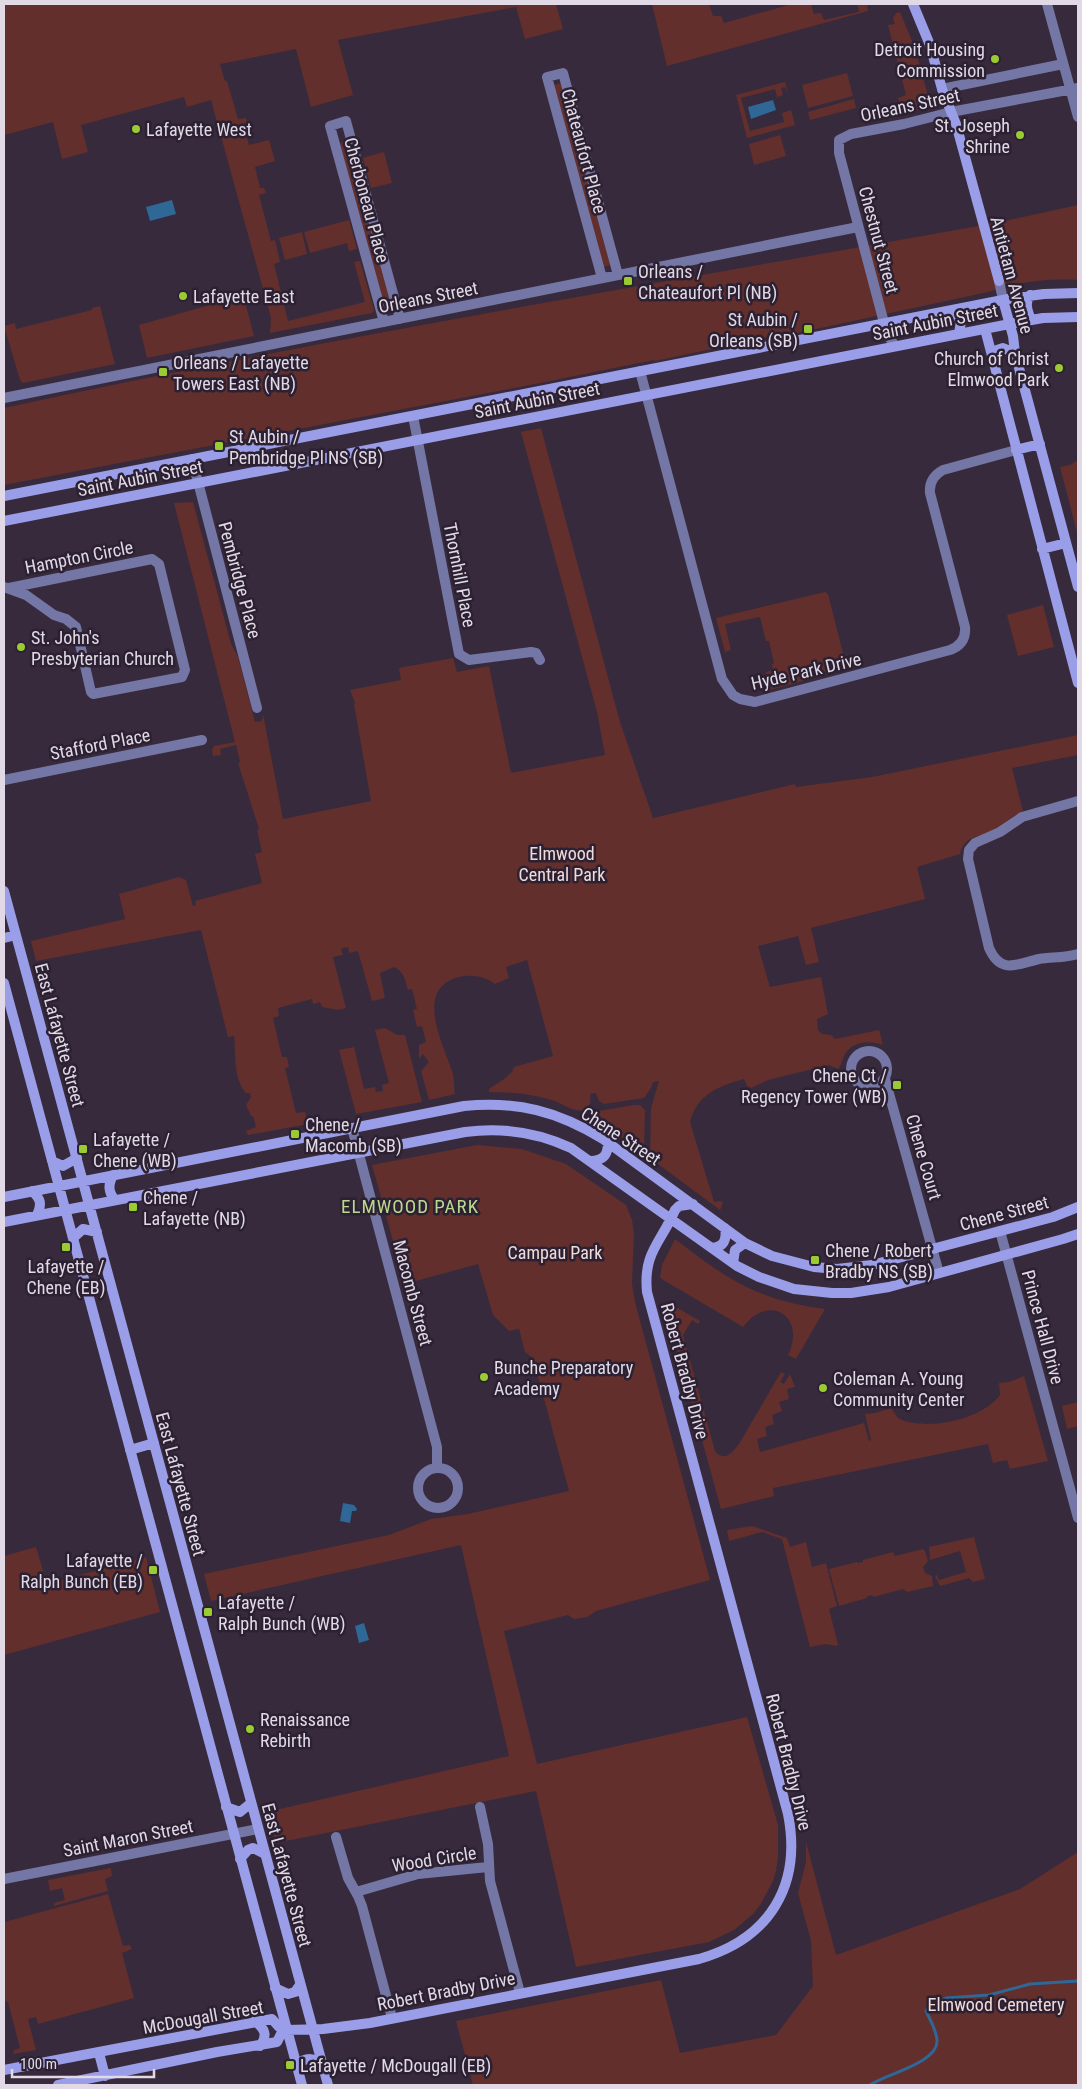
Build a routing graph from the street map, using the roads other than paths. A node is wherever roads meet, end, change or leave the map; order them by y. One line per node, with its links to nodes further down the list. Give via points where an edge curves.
1 (913, 4): 4 (street, Antietam Avenue, via 930,45)
2 (1048, 4): 3 (street)
3 (1064, 64): 4 (street, Orleans Street); 5 (street)
4 (942, 89): 6 (street, Antietam Avenue)
5 (1074, 89): 6 (street, Orleans Street); 7 (street)
6 (951, 112): 8 (street, Orleans Street, via 850,134); 14 (street, Antietam Avenue)
7 (1078, 116)
8 (839, 140): 9 (street, Chestnut Street, via 839,153)
9 (858, 227): 10 (street, Orleans Street); 20 (street, Chestnut Street)
10 (618, 275): 11 (street, Orleans Street); 11 (street, Chateaufort Place, via 563,73 547,77)
11 (602, 278): 17 (street, Orleans Street)
12 (1078, 293): 13 (street, Saint Aubin Street)
13 (1030, 295): 14 (street, Saint Aubin Street); 18 (street, via 1026,306)
14 (1003, 300): 15 (street, Saint Aubin Street); 21 (street, Antietam Avenue)
15 (954, 310): 20 (street, Saint Aubin Street); 23 (street, via 960,321)
16 (1078, 317): 18 (street, Saint Aubin Street)
17 (400, 319): 19 (street, Orleans Street); 19 (street, Cherboneau Place, via 346,121 330,126)
18 (1031, 320): 21 (street, Saint Aubin Street)
19 (384, 322): 29 (street, Orleans Street)
20 (884, 323): 24 (street, Chestnut Street); 27 (street, Saint Aubin Street)
21 (1010, 324): 22 (street, Saint Aubin Street); 25 (street, Antietam Avenue)
22 (985, 329): 23 (street, Saint Aubin Street); 26 (street)
23 (959, 334): 24 (street, Saint Aubin Street)
24 (895, 346): 28 (street, Saint Aubin Street)
25 (1015, 353): 26 (street, via 1003,348); 32 (street, Antietam Avenue)
26 (993, 358): 33 (street)
27 (640, 371): 28 (street, Hyde Park Drive); 30 (street, Saint Aubin Street)
28 (646, 395): 31 (street, Saint Aubin Street); 33 (street, Hyde Park Drive, via 722,679 733,695 750,702 762,702 851,678 960,645 965,626 930,484 943,470)
29 (4, 398)
30 (413, 416): 31 (street, Thornhill Place); 34 (street, Saint Aubin Street)
31 (418, 440): 35 (street, Saint Aubin Street); 42 (street, Thornhill Place, via 459,654 469,660 531,652 536,653)
32 (1040, 444): 33 (street); 38 (street, Antietam Avenue)
33 (1016, 450): 39 (street)
34 (192, 459): 35 (street, Pembridge Place); 36 (street, Saint Aubin Street)
35 (198, 483): 37 (street, Saint Aubin Street); 44 (street, Pembridge Place)
36 (4, 496)
37 (4, 521)
38 (1066, 543): 39 (street); 41 (street, Antietam Avenue)
39 (1042, 550): 43 (street)
40 (6, 587): 40 (street, Hampton Circle, via 26,595 76,627 93,694 182,677 184,674 159,564 152,559)
41 (1078, 587)
42 (540, 660)
43 (1078, 683)
44 (257, 708)
45 (202, 740): 46 (street, Stafford Place)
46 (4, 780)
47 (1078, 801): 51 (street, via 1022,817 1000,832 974,843 968,859 989,948 1000,963 1015,967 1040,959)
48 (4, 891): 49 (street, East Lafayette Street)
49 (16, 934): 50 (street); 57 (street, East Lafayette Street)
50 (4, 938)
51 (1078, 954)
52 (4, 983): 58 (street)
53 (885, 1079): 80 (street, Chene Court)
54 (352, 1128): 55 (street, Chene Street, via 464,1106 501,1104 556,1115 579,1124); 56 (street, Macomb Street); 60 (street, Chene Street)
55 (608, 1142): 59 (street, via 604,1157); 66 (street, Chene Street)
56 (359, 1152): 59 (street, Chene Street, via 465,1132 500,1129 547,1138); 65 (street, Chene Street); 86 (street, Macomb Street, via 437,1447)
57 (77, 1158): 58 (street, via 63,1166); 61 (street, East Lafayette Street)
58 (52, 1161): 62 (street)
59 (592, 1161): 71 (street, Chene Street)
60 (113, 1175): 61 (street, Chene Street); 65 (street, via 109,1189)
61 (83, 1181): 62 (street, Chene Street); 67 (street, East Lafayette Street)
62 (58, 1186): 63 (street, Chene Street); 69 (street)
63 (32, 1191): 64 (street, Chene Street); 70 (street, via 41,1204)
64 (4, 1197)
65 (115, 1200): 67 (street, Chene Street)
66 (693, 1204): 71 (street, Robert Bradby Drive, via 679,1206); 73 (street, Chene Street)
67 (89, 1205): 69 (street, Chene Street); 75 (street, East Lafayette Street)
68 (1078, 1207): 74 (street, Chene Street)
69 (65, 1210): 70 (street, Chene Street); 77 (street)
70 (37, 1215): 72 (street, Chene Street)
71 (671, 1219): 79 (street, Chene Street); 101 (street, Robert Bradby Drive, via 650,1257 646,1272 647,1292 788,1814 792,1838 790,1867 783,1890 770,1914 753,1932 726,1950 681,1963)
72 (4, 1222)
73 (725, 1228): 78 (street, Chene Street); 79 (street, via 724,1244)
74 (1000, 1231): 80 (street, Chene Street); 81 (street, Prince Hall Drive)
75 (97, 1232): 77 (street, via 83,1229); 84 (street, East Lafayette Street)
76 (1078, 1234): 81 (street, Chene Street)
77 (73, 1238): 85 (street)
78 (745, 1243): 80 (street, Chene Street, via 796,1263 836,1269 872,1265); 82 (street, via 735,1250)
79 (712, 1248): 82 (street, Chene Street)
80 (932, 1249): 83 (street, Chene Court)
81 (1007, 1255): 83 (street, Chene Street); 87 (street, Prince Hall Drive)
82 (733, 1263): 83 (street, Chene Street, via 759,1278 781,1285 832,1293 875,1290)
83 (939, 1273)
84 (154, 1443): 85 (street); 88 (street, East Lafayette Street)
85 (130, 1450): 89 (street)
86 (437, 1467): 86 (street, via 424,1473 418,1485 426,1504 438,1508 452,1504 459,1486 450,1470)
87 (1078, 1518)
88 (251, 1802): 89 (street, via 240,1812); 91 (street, East Lafayette Street)
89 (226, 1807): 92 (street)
90 (480, 1807): 96 (street, Wood Circle, via 488,1844)
91 (258, 1829): 92 (street, Saint Maron Street); 94 (street, East Lafayette Street)
92 (234, 1834): 95 (street); 97 (street, Saint Maron Street)
93 (336, 1837): 98 (street, via 348,1878)
94 (265, 1854): 95 (street, via 253,1848); 99 (street, East Lafayette Street)
95 (240, 1859): 100 (street)
96 (488, 1867): 98 (street, Wood Circle, via 418,1874); 101 (street, Wood Circle)
97 (4, 1879)
98 (356, 1892): 102 (street)
99 (300, 1985): 100 (street, via 295,1992 288,1994); 104 (street, East Lafayette Street)
100 (275, 1988): 105 (street)
101 (520, 1993): 102 (street, Robert Bradby Drive)
102 (392, 2018): 104 (street, Robert Bradby Drive)
103 (255, 2021): 105 (street, McDougall Street, via 272,2020); 106 (street, via 265,2032); 107 (street, McDougall Street)
104 (312, 2029): 105 (street, Robert Bradby Drive); 109 (street, East Lafayette Street)
105 (287, 2030): 106 (street, McDougall Street, via 282,2032 277,2042); 108 (street)
106 (260, 2046): 111 (street, McDougall Street)
107 (100, 2053): 110 (street, McDougall Street); 111 (street)
108 (296, 2065): 109 (street, via 310,2058); 113 (street)
109 (322, 2065): 114 (street, East Lafayette Street)
110 (4, 2070)
111 (105, 2076): 112 (street, McDougall Street)
112 (58, 2085)
113 (302, 2085)
114 (328, 2085)

